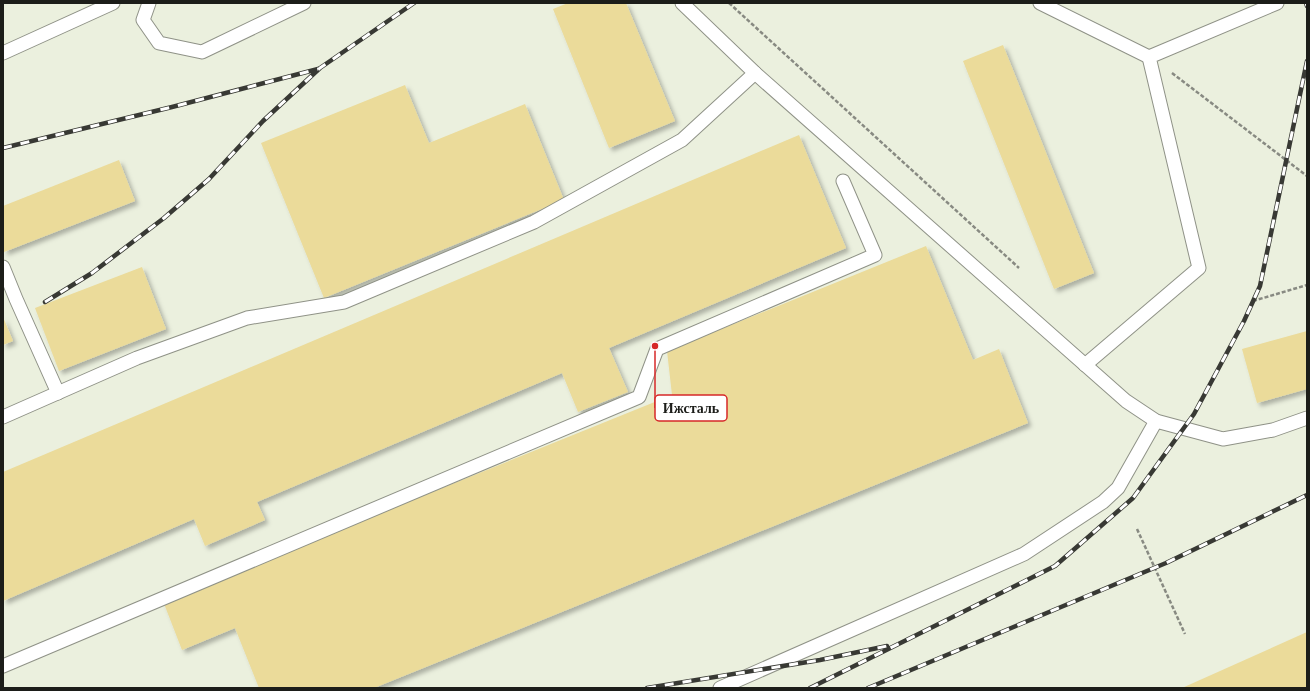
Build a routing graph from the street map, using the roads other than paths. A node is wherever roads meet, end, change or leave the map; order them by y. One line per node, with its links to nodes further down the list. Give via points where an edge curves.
1 (113, 3): 7 (lane)
2 (149, 3): 3 (lane, via 143,20 158,43 202,52)
3 (304, 3)
4 (682, 3): 9 (lane)
5 (1040, 3): 8 (lane)
6 (1275, 3): 8 (lane)
7 (3, 53)
8 (1149, 57): 12 (lane, via 1199,268)
9 (755, 73): 12 (lane); 13 (lane, via 682,140 534,222 344,302 247,318 137,358)
10 (843, 181): 17 (lane, via 874,256 657,349 639,397)
11 (3, 267): 13 (lane)
12 (1085, 365): 16 (lane, via 1126,402)
13 (58, 393): 14 (lane)
14 (3, 417)
15 (1307, 418): 16 (lane, via 1273,430 1223,439)
16 (1156, 421): 18 (lane, via 1118,488 1103,502 1024,554)
17 (3, 666)
18 (720, 688)

